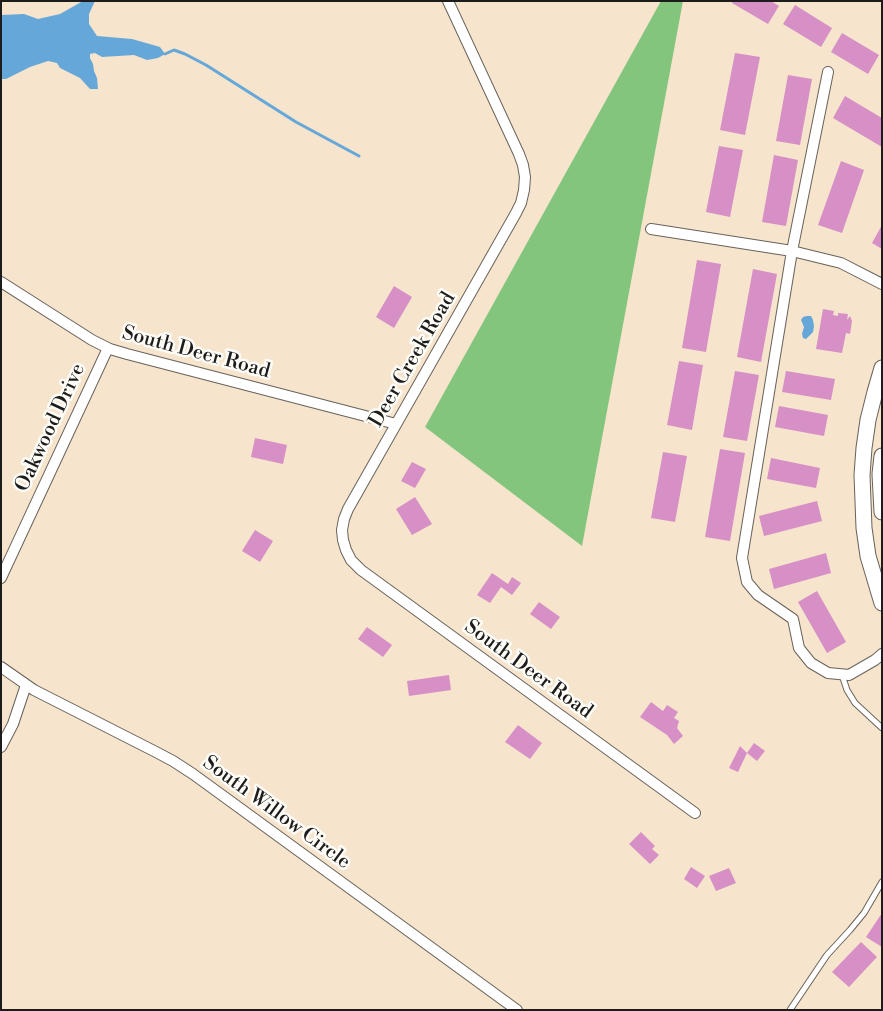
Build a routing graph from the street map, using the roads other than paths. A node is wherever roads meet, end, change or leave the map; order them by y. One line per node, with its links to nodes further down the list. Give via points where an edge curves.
1 (448, 1): 9 (street, Deer Creek Road, via 519,154 524,171 524,190 516,213)
2 (828, 72): 4 (street)
3 (651, 229): 4 (street)
4 (792, 251): 6 (street, via 841,263); 17 (street, via 742,558 747,582 758,595 792,619 799,648 811,663 828,673)
5 (1, 282): 7 (street, South Deer Road)
6 (882, 284)
7 (108, 348): 9 (street, South Deer Road); 13 (street, Oakwood Drive)
8 (882, 368): 14 (street, via 868,420 862,475 868,556)
9 (396, 424): 12 (street, Deer Creek Road, via 344,519 342,530)
10 (882, 456): 11 (street)
11 (882, 512)
12 (346, 550): 21 (street, South Deer Road, via 361,570)
13 (1, 578)
14 (882, 603)
15 (882, 654): 17 (street, via 849,675)
16 (1, 667): 18 (street, South Willow Circle)
17 (842, 674): 19 (lane, via 855,703)
18 (26, 685): 20 (street, via 13,724); 23 (street, South Willow Circle, via 186,770)
19 (882, 728)
20 (1, 747)
21 (695, 813)
22 (882, 882): 24 (lane, via 864,913 826,955)
23 (517, 1010)
24 (790, 1010)

